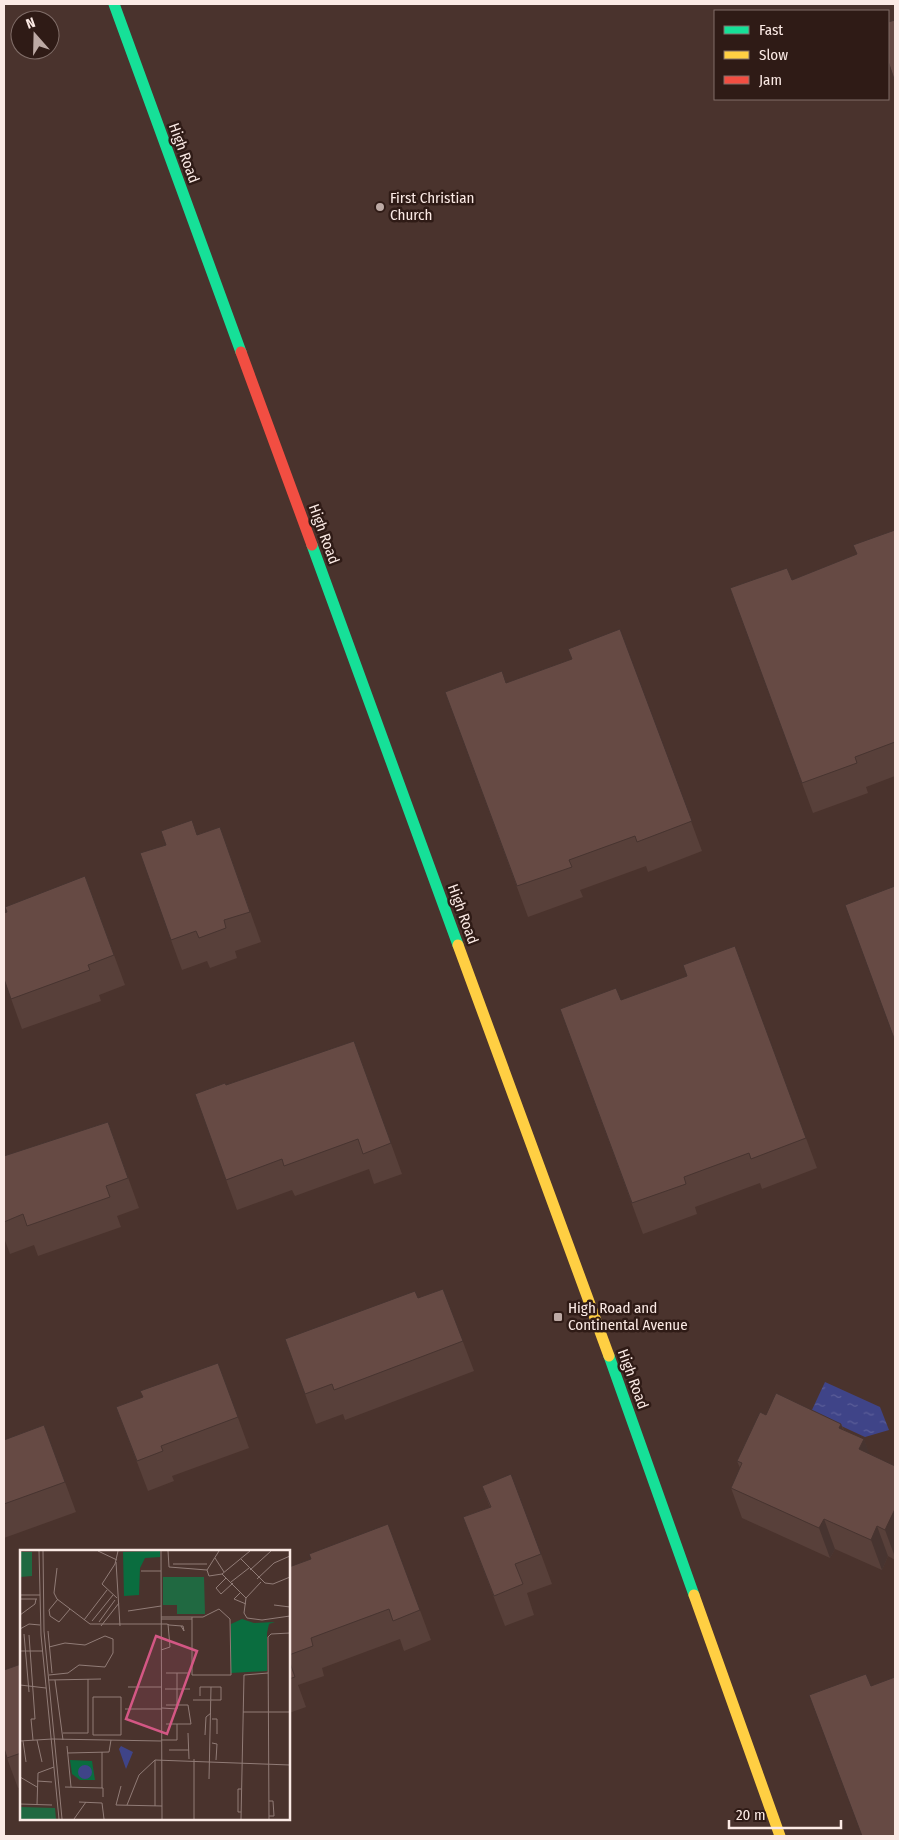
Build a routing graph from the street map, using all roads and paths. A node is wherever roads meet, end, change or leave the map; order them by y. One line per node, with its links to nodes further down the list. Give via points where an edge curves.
1 (114, 4): 2 (street, High Road, via 616,1375)
2 (780, 1836)

